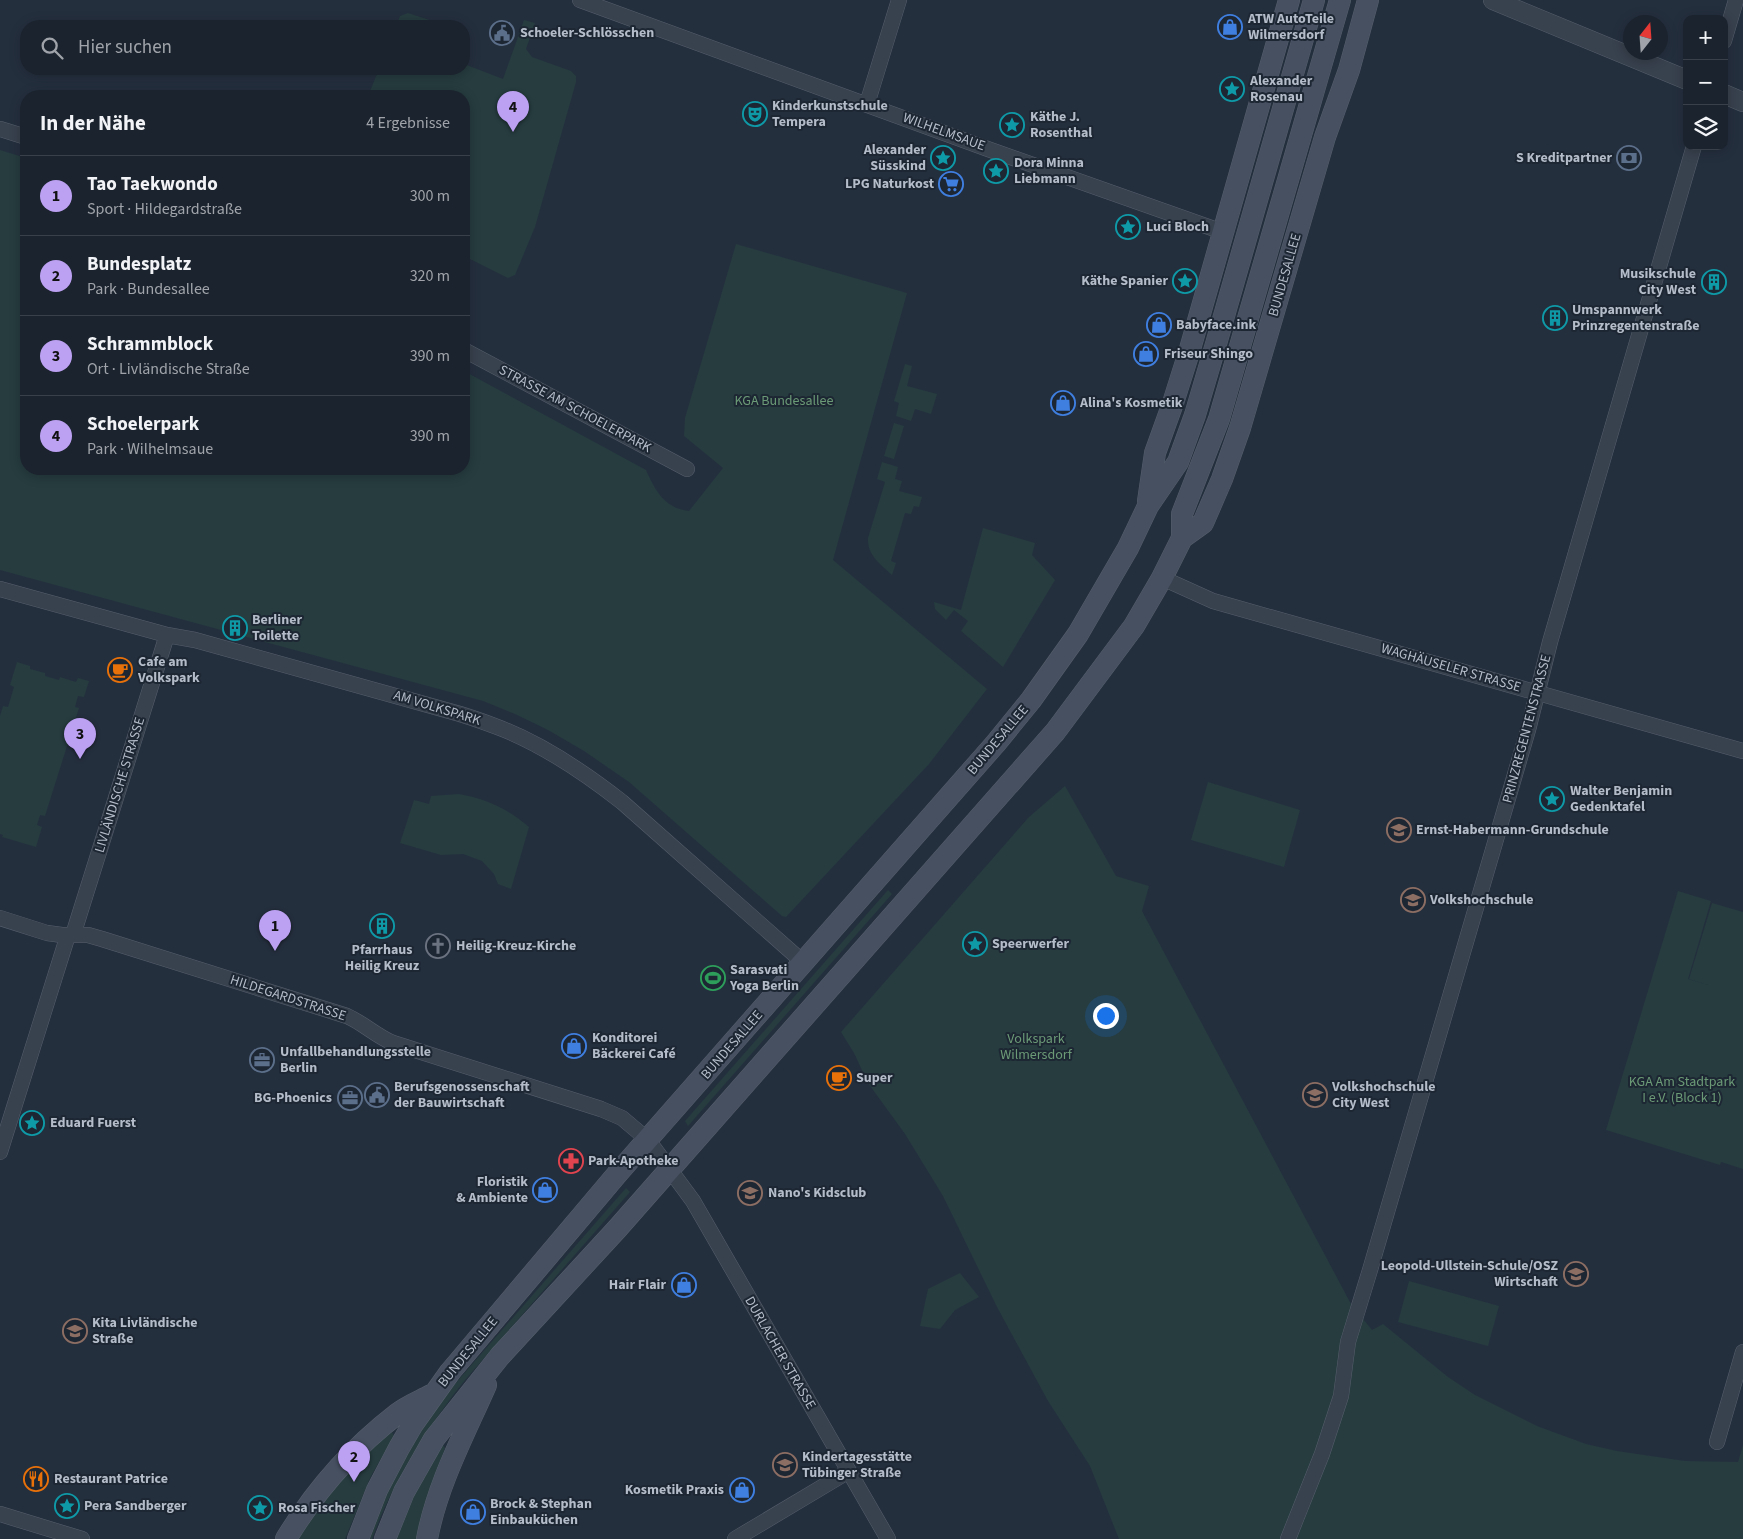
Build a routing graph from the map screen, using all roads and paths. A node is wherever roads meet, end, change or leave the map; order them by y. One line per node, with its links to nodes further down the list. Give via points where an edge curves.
1 (580, 0): 13 (street, WILHELMSAUE)
2 (899, 0): 13 (street)
3 (1289, 0): 17 (main road, BUNDESALLEE)
4 (1314, 0): 20 (main road, BUNDESALLEE, via 1194,415 1178,462)
5 (1340, 0): 21 (main road, BUNDESALLEE, via 1219,419 1182,514)
6 (1368, 0): 21 (main road, BUNDESALLEE, via 1240,428 1203,523)
7 (1493, 0): 10 (street)
8 (1736, 0): 9 (street)
9 (1728, 27)
10 (1683, 78)
11 (1728, 96): 12 (street)
12 (1743, 102)
13 (867, 104): 17 (street, WILHELMSAUE)
14 (0, 130): 15 (street)
15 (20, 135)
16 (1693, 150): 25 (street, PRINZREGENTENSTRASSE)
17 (1223, 232): 20 (main road, BUNDESALLEE, via 1156,452)
18 (470, 353): 19 (street, STRASSE AM SCHOELERPARK)
19 (687, 469)
20 (1148, 506): 29 (main road, BUNDESALLEE, via 1128,548 1082,626 1031,700)
21 (1182, 538): 22 (main road, BUNDESALLEE)
22 (1162, 578): 25 (street, WAGHÄUSELER STRASSE, via 1213,601); 32 (main road, BUNDESALLEE, via 1134,626 1055,732)
23 (0, 589): 24 (street, AM VOLKSPARK)
24 (167, 635): 28 (street, LIVLÄNDISCHE STRASSE); 29 (street, AM VOLKSPARK, via 460,714 524,739 591,777)
25 (1538, 693): 26 (street, WAGHÄUSELER STRASSE); 46 (street, PRINZREGENTENSTRASSE, via 1350,1333 1341,1396)
26 (1743, 751)
27 (0, 918): 28 (street, HILDEGARDSTRASSE, via 48,933)
28 (70, 935): 30 (street, HILDEGARDSTRASSE, via 102,939 347,1016 393,1043 601,1109 622,1118); 31 (street, LIVLÄNDISCHE STRASSE)
29 (804, 963): 30 (main road, BUNDESALLEE)
30 (648, 1140): 32 (street, HILDEGARDSTRASSE); 35 (main road, BUNDESALLEE, via 548,1254)
31 (0, 1152)
32 (670, 1169): 34 (main road, BUNDESALLEE); 37 (street, DURLACHER STRASSE, via 693,1201)
33 (1743, 1352): 36 (street)
34 (500, 1356): 42 (main road, BUNDESALLEE, via 434,1439 404,1492); 43 (main road, via 446,1475 434,1506)
35 (437, 1392): 40 (main road, via 398,1413 343,1463 303,1510); 41 (main road, BUNDESALLEE, via 394,1456)
36 (1717, 1442)
37 (849, 1471): 44 (street); 45 (street, DURLACHER STRASSE)
38 (0, 1514): 39 (street)
39 (82, 1539)
40 (286, 1539)
41 (358, 1539)
42 (385, 1539)
43 (427, 1539)
44 (735, 1539)
45 (888, 1539)
46 (1288, 1539)

